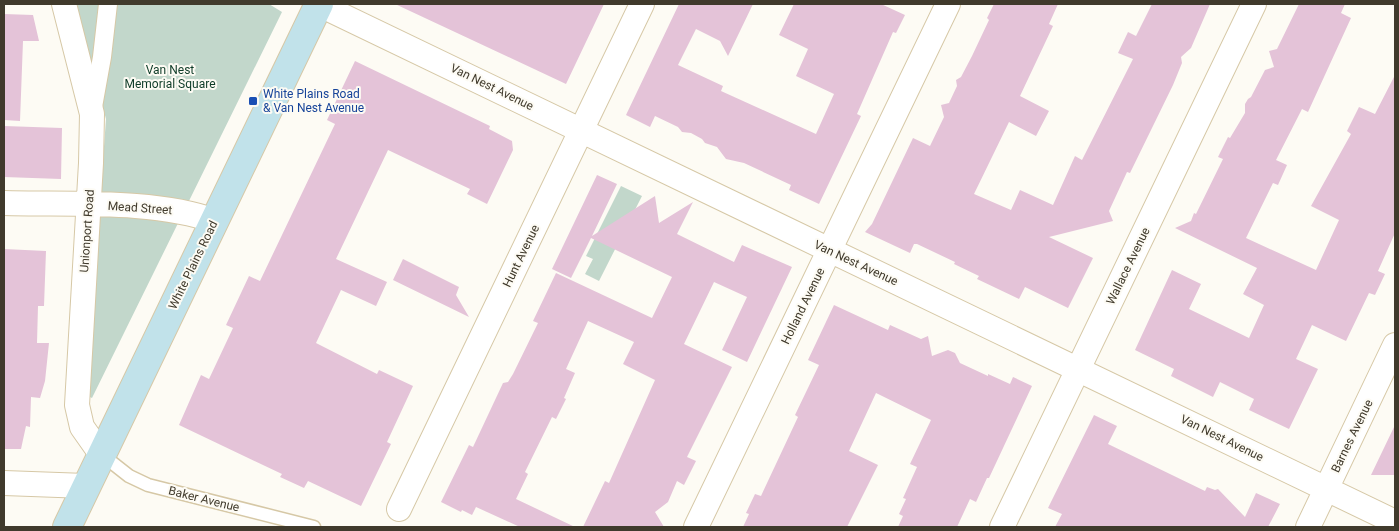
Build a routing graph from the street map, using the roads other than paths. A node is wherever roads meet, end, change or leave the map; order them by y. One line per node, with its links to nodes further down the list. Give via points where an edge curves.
1 (64, 4): 7 (street, Unionport Road)
2 (108, 4): 7 (street)
3 (319, 4): 8 (street, Van Nest Avenue); 11 (main road, White Plains Road)
4 (642, 4): 8 (street, Hunt Avenue)
5 (948, 4): 12 (street, Holland Avenue)
6 (1254, 4): 14 (street, Wallace Avenue)
7 (92, 114): 10 (street, Unionport Road)
8 (582, 130): 12 (street, Van Nest Avenue); 19 (street, Hunt Avenue)
9 (4, 203): 10 (street, Mead Street)
10 (88, 206): 11 (street, Mead Street, via 173,210); 15 (street, Unionport Road, via 76,393 82,427)
11 (215, 221): 15 (main road, White Plains Road)
12 (829, 251): 14 (street, Van Nest Avenue); 23 (street, Holland Avenue)
13 (1395, 345): 18 (street, Barnes Avenue)
14 (1079, 369): 18 (street, Van Nest Avenue); 24 (street, Wallace Avenue)
15 (101, 454): 17 (main road, White Plains Road); 22 (lane, Baker Avenue, via 129,476 148,485)
16 (4, 483): 17 (street)
17 (86, 486): 21 (main road, White Plains Road)
18 (1327, 488): 20 (street, Van Nest Avenue); 25 (street, Barnes Avenue)
19 (400, 509)
20 (1395, 522)
21 (67, 527)
22 (314, 527)
23 (696, 527)
24 (1002, 527)
25 (1308, 527)

